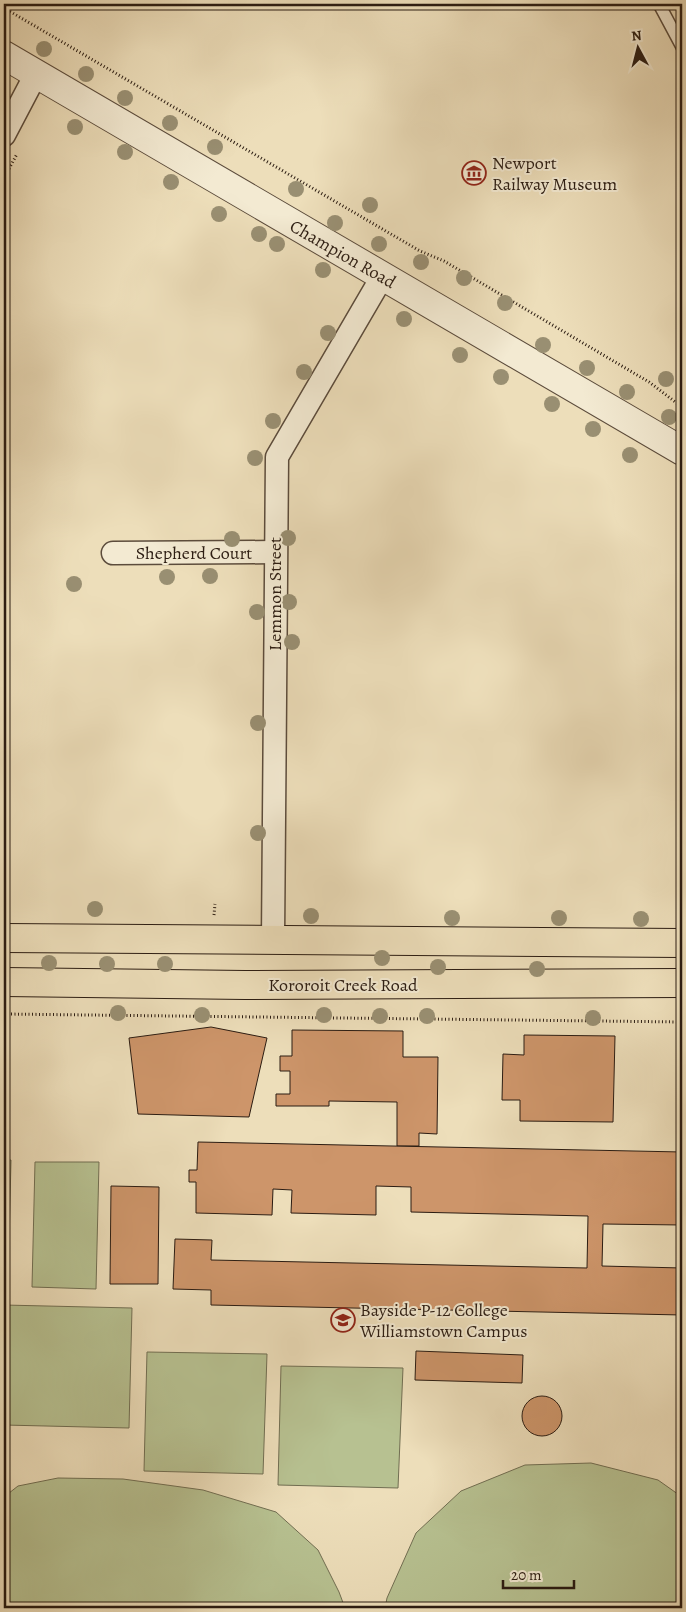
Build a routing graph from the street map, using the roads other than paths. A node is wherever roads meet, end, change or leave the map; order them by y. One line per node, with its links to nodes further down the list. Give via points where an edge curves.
1 (659, 4): 2 (lane)
2 (682, 47)
3 (4, 55): 4 (street, Champion Road)
4 (36, 74): 5 (street); 6 (street, Champion Road)
5 (4, 135)
6 (382, 277): 7 (street, Champion Road); 8 (street, Lemmon Street, via 277,457)
7 (682, 451)
8 (275, 552): 9 (street, Shepherd Court); 11 (street, Lemmon Street)
9 (112, 553)
10 (4, 938): 11 (main road)
11 (273, 939): 12 (main road)
12 (682, 945)
13 (4, 982): 14 (main road, Kororoit Creek Road)
14 (682, 984)

